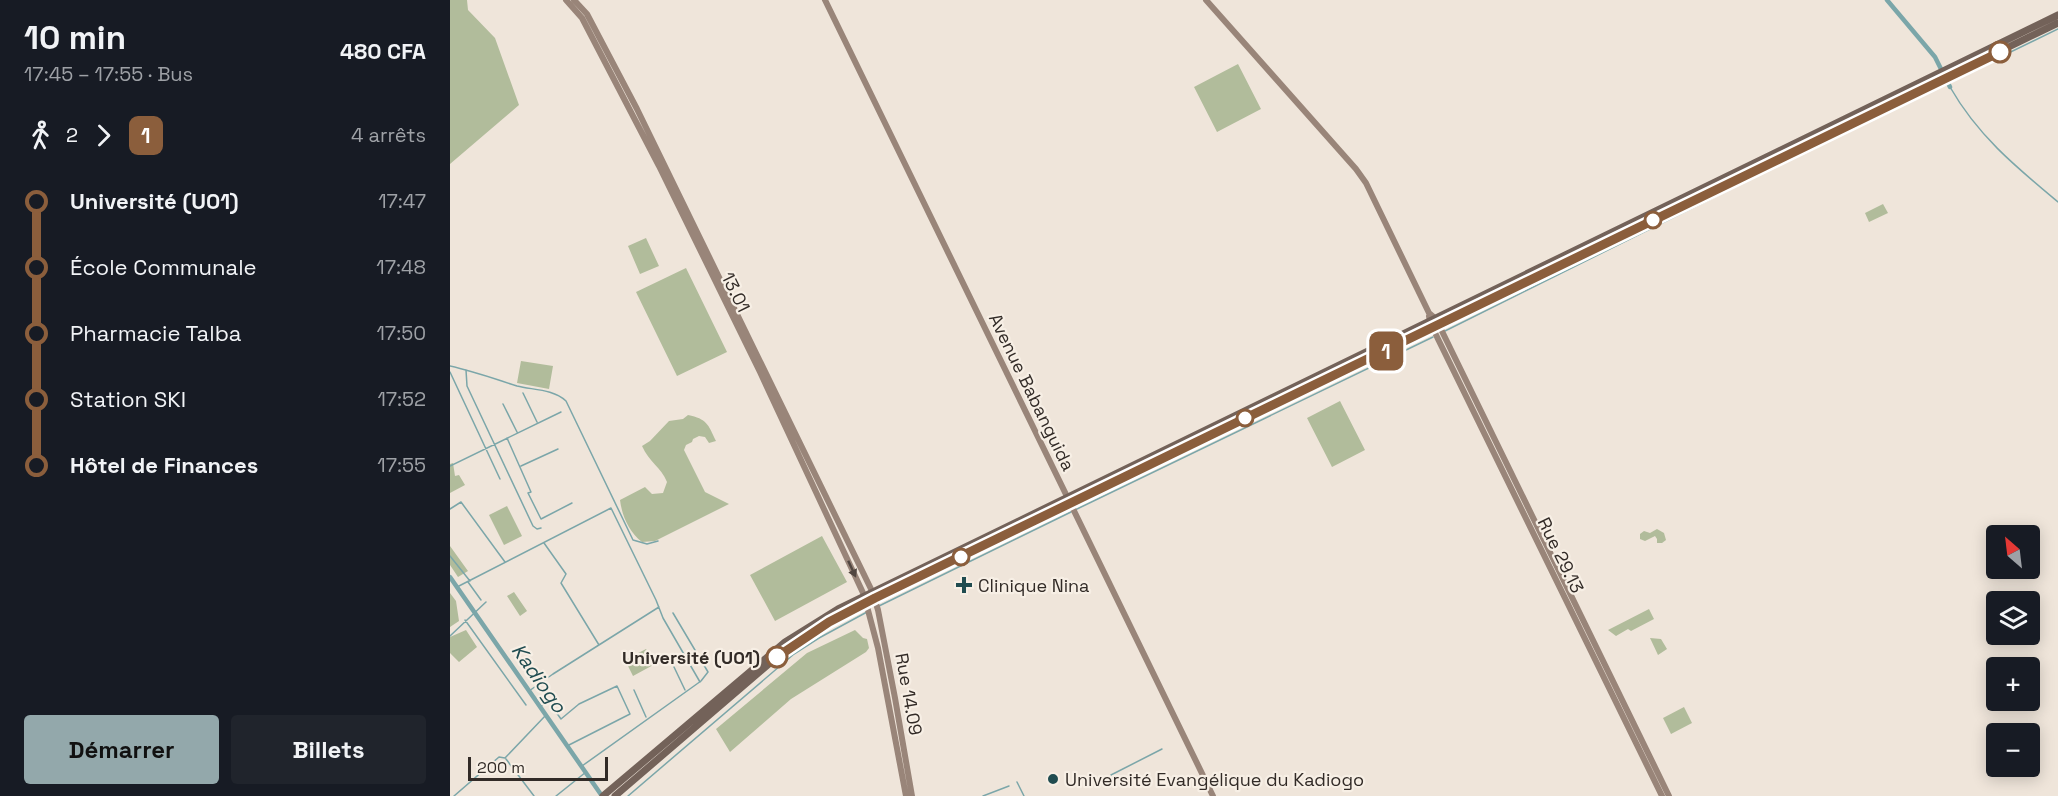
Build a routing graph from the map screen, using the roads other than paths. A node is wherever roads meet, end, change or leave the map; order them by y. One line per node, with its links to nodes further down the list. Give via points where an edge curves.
1 (566, 0): 11 (street, 13.01, one-way to 11, via 582,18 648,145)
2 (574, 0): 10 (street, 13.01, via 587,14 637,109)
3 (825, 0): 9 (street, Avenue Babanguida)
4 (1206, 0): 8 (street, via 1362,176)
5 (2058, 15): 7 (main road)
6 (2058, 23): 7 (main road)
7 (1955, 70): 8 (main road)
8 (1434, 324): 9 (main road); 17 (street, Rue 29.13); 18 (street)
9 (1068, 501): 10 (main road); 16 (street, Avenue Babanguida)
10 (873, 595): 11 (main road); 15 (street, Rue 14.09)
11 (865, 599): 12 (main road, via 777,657); 14 (street, Rue 14.09)
12 (614, 794): 13 (main road)
13 (603, 796)
14 (906, 796)
15 (912, 796)
16 (1214, 796)
17 (1662, 796)
18 (1669, 796)

